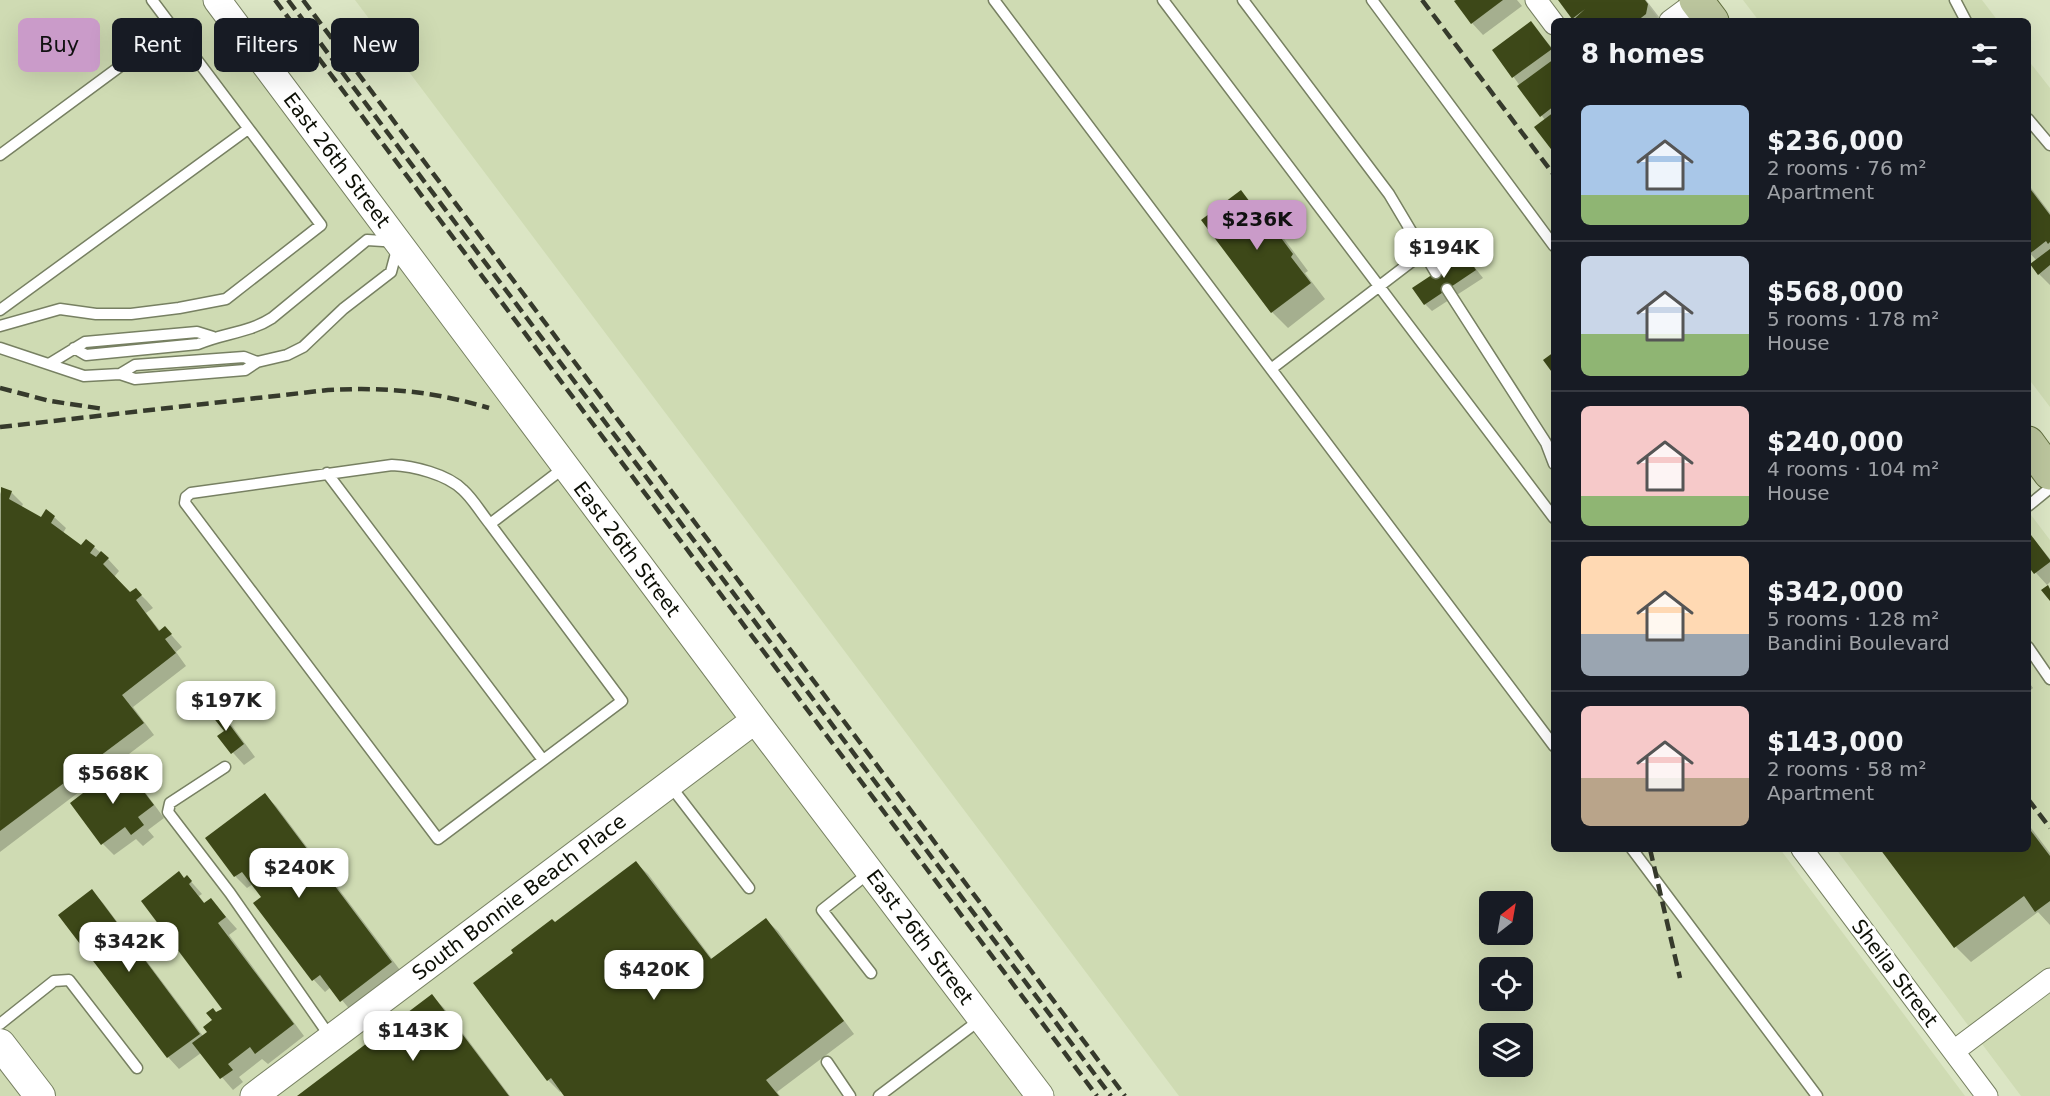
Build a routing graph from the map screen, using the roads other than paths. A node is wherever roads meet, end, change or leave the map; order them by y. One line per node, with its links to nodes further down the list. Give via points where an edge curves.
1 (152, 0): 10 (lane)
2 (218, 0): 21 (street, East 26th Street)
3 (994, 0): 31 (lane)
4 (1163, 0): 25 (lane)
5 (1243, 0): 23 (lane, via 1389,194)
6 (1372, 0): 22 (lane)
7 (1536, 0): 14 (street)
8 (1697, 0): 11 (street); 12 (main road)
9 (1955, 0): 13 (lane)
10 (165, 18)
11 (1674, 18)
12 (1710, 18)
13 (1964, 18)
14 (1551, 20)
15 (202, 68): 18 (lane)
16 (112, 72): 20 (lane)
17 (2031, 123): 19 (lane)
18 (248, 129): 27 (lane); 28 (lane, via 321,225 225,299 131,314 60,309)
19 (2050, 145)
20 (0, 155)
21 (399, 242): 30 (lane, via 367,240 260,326 244,332 213,337 197,332 177,333 85,342); 30 (lane, via 391,272 287,355 257,362 244,357 135,365 120,374 84,376); 34 (street, East 26th Street)
22 (1551, 242)
23 (1424, 252): 24 (lane); 25 (lane)
24 (1436, 273)
25 (1379, 287): 31 (lane); 39 (lane)
26 (1447, 289): 33 (lane)
27 (0, 310)
28 (0, 326)
29 (0, 348): 30 (lane)
30 (49, 364)
31 (1271, 369): 44 (lane)
32 (2031, 447): 36 (main road)
33 (1551, 456)
34 (566, 467): 40 (lane); 43 (street, East 26th Street)
35 (327, 473): 40 (lane, via 410,465 461,488); 45 (lane); 45 (lane, via 191,493 185,503 438,839)
36 (2050, 473)
37 (2050, 488): 38 (lane)
38 (2031, 504)
39 (1551, 514)
40 (490, 524): 45 (lane, via 622,701)
41 (2031, 651): 42 (lane)
42 (2050, 679)
43 (755, 720): 47 (street, South Bonnie Beach Place); 50 (street, East 26th Street)
44 (1551, 742)
45 (543, 760)
46 (225, 766): 56 (lane, via 170,803 168,812)
47 (669, 784): 51 (lane); 56 (street, South Bonnie Beach Place)
48 (1634, 852): 66 (lane)
49 (1804, 852): 58 (street, Sheila Street)
50 (871, 872): 52 (lane, via 822,910); 54 (street, East 26th Street)
51 (749, 888)
52 (871, 973)
53 (2050, 979): 58 (street)
54 (982, 1018): 64 (lane); 65 (street, East 26th Street)
55 (0, 1024): 60 (lane, via 54,981 69,980)
56 (331, 1038): 62 (street, South Bonnie Beach Place)
57 (0, 1044): 61 (main road)
58 (1954, 1051): 67 (street, Sheila Street)
59 (827, 1062): 63 (lane)
60 (136, 1068)
61 (40, 1096)
62 (254, 1096)
63 (850, 1096)
64 (879, 1096)
65 (1040, 1096)
66 (1817, 1096)
67 (1988, 1096)

